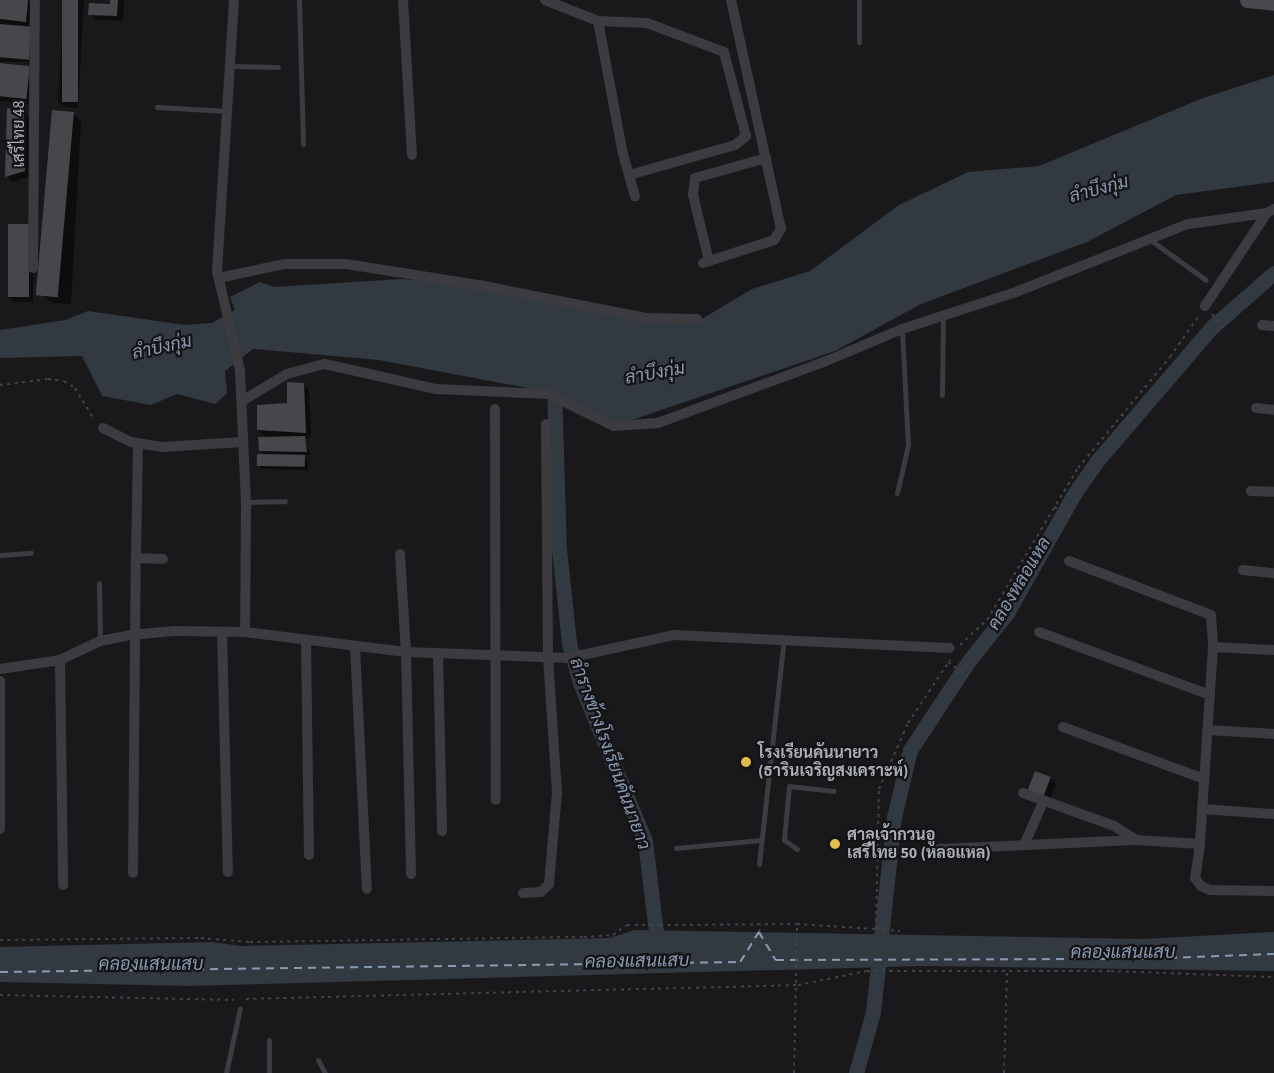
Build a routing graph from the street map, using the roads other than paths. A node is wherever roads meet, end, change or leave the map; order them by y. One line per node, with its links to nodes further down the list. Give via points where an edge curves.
1 (34, 0): 23 (street, เสรีไทย 48)
2 (234, 0): 12 (street)
3 (299, 0): 16 (lane)
4 (403, 0): 17 (street)
5 (545, 0): 10 (street)
6 (731, 0): 18 (street)
7 (859, 0): 11 (lane)
8 (1247, 0): 9 (main road)
9 (1274, 3)
10 (598, 21): 19 (street); 19 (street, via 647,23 724,52 746,136 735,145)
11 (859, 42)
12 (230, 66): 13 (lane); 15 (street)
13 (278, 67)
14 (158, 107): 15 (lane)
15 (227, 111): 24 (street)
16 (303, 144)
17 (412, 155)
18 (766, 158): 18 (street, via 779,235 706,262 693,195 694,178)
19 (629, 175): 20 (street)
20 (635, 196)
21 (1270, 211): 22 (street, via 1188,224); 26 (street)
22 (1148, 238): 25 (lane); 27 (street)
23 (33, 268)
24 (220, 280): 28 (street, via 284,264 346,264 646,318); 33 (street, via 238,362)
25 (1206, 280)
26 (1206, 306)
27 (943, 318): 31 (street); 32 (lane)
28 (697, 319)
29 (1262, 325): 30 (street)
30 (1274, 326)
31 (902, 329): 33 (street, via 824,363 658,423 610,425 555,397 436,389 325,364 287,375); 43 (lane, via 908,445)
32 (942, 395)
33 (242, 401): 39 (street)
34 (1256, 408): 36 (street)
35 (495, 409): 68 (street)
36 (1274, 410)
37 (546, 424): 69 (street)
38 (103, 428): 40 (street)
39 (242, 442): 40 (street, via 162,447); 45 (street)
40 (138, 443): 49 (street)
41 (1251, 491): 42 (street)
42 (1274, 492)
43 (897, 493)
44 (285, 501): 45 (lane)
45 (246, 502): 56 (street)
46 (32, 553): 48 (lane)
47 (400, 554): 66 (street)
48 (0, 555)
49 (136, 558): 50 (street); 58 (street)
50 (163, 560)
51 (1069, 561): 63 (street, via 1209,612)
52 (1243, 570): 53 (street)
53 (1274, 573)
54 (99, 583): 60 (lane)
55 (222, 632): 56 (street); 58 (street); 97 (street)
56 (245, 632): 61 (street)
57 (1039, 632): 73 (street)
58 (137, 634): 60 (street); 98 (street)
59 (784, 639): 64 (street); 69 (street, via 674,635 581,658); 78 (lane)
60 (100, 641): 70 (street)
61 (306, 641): 62 (street); 95 (street)
62 (355, 646): 66 (street); 101 (street)
63 (1213, 647): 65 (street); 73 (street)
64 (954, 650)
65 (1274, 650)
66 (406, 652): 67 (street); 99 (street)
67 (438, 653): 68 (street); 87 (street)
68 (496, 655): 69 (street); 82 (street)
69 (548, 657): 103 (street, via 557,794 549,884 541,892)
70 (60, 660): 71 (street); 100 (street)
71 (0, 669)
72 (0, 681): 86 (street)
73 (1210, 695): 75 (street)
74 (1063, 727): 77 (street)
75 (1207, 730): 76 (street); 77 (street)
76 (1274, 734)
77 (1204, 779): 84 (street)
78 (768, 781): 79 (lane); 88 (lane)
79 (776, 783)
80 (834, 791): 93 (lane, via 787,785 784,840)
81 (1023, 793): 83 (street)
82 (496, 800)
83 (1044, 800): 89 (street, via 1114,826); 91 (street)
84 (1202, 808): 85 (street); 90 (street)
85 (1274, 814)
86 (0, 829)
87 (442, 831)
88 (760, 840): 92 (lane); 96 (lane)
89 (1136, 840): 90 (street); 91 (street)
90 (1200, 844): 102 (street, via 1195,878 1201,886 1210,890)
91 (1024, 845): 94 (street)
92 (676, 848)
93 (797, 849)
94 (939, 849)
95 (309, 855)
96 (759, 864)
97 (228, 872)
98 (133, 873)
99 (411, 874)
100 (63, 885)
101 (367, 889)
102 (1274, 891)
103 (523, 892)
104 (240, 1008): 107 (lane)
105 (270, 1040): 108 (lane)
106 (318, 1060): 109 (lane)
107 (226, 1073)
108 (269, 1073)
109 (325, 1073)

